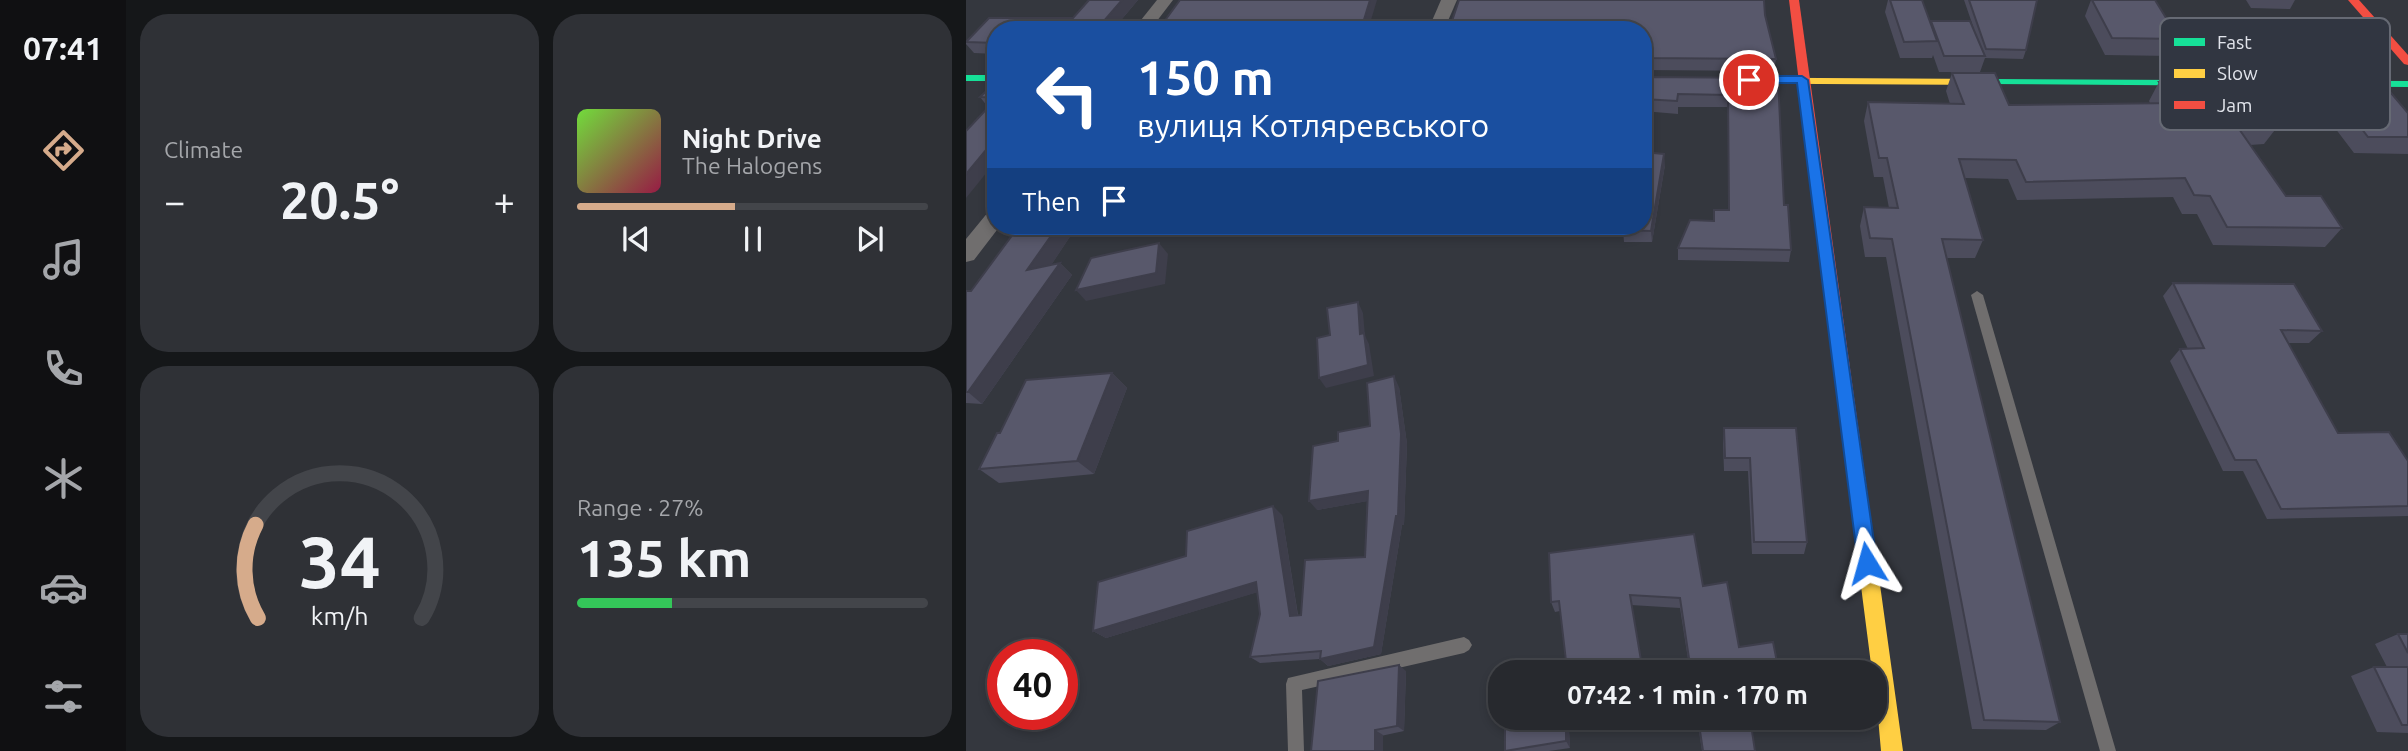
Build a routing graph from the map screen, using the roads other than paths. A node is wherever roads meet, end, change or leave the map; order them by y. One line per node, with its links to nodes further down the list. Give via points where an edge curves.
1 (1165, 0): 6 (street)
2 (1449, 0): 7 (street)
3 (1794, 0): 13 (street)
4 (2353, 0): 5 (street)
5 (2369, 18)
6 (1149, 21)
7 (1440, 21)
8 (2390, 42): 9 (street)
9 (2408, 62)
10 (966, 78): 11 (street)
11 (987, 78)
12 (1652, 80): 13 (street)
13 (1802, 80): 14 (street); 22 (street)
14 (2160, 82)
15 (2390, 84): 16 (street)
16 (2408, 84)
17 (987, 227): 18 (street)
18 (966, 254)
19 (1977, 295): 23 (lane)
20 (1464, 645): 21 (lane, via 1294,684)
21 (1296, 751)
22 (1892, 751)
23 (2108, 751)

